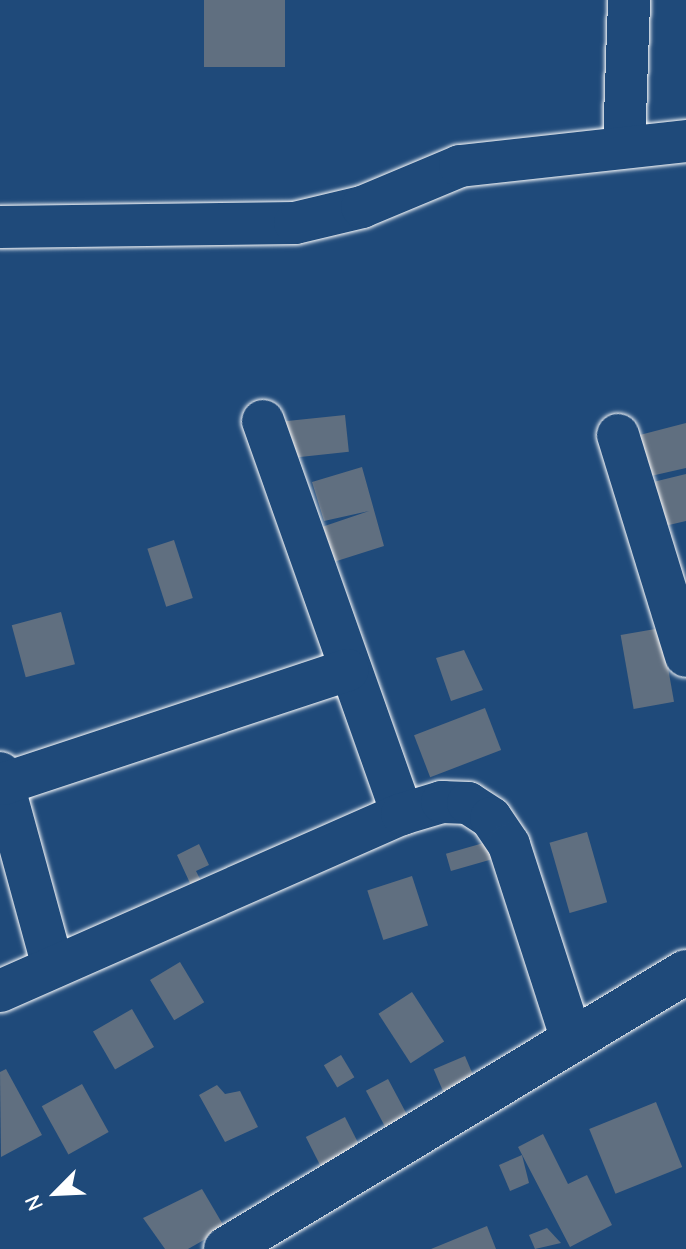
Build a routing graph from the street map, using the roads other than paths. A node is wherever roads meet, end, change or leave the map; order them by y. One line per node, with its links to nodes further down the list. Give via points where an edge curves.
1 (629, 0): 3 (street)
2 (686, 141): 3 (street)
3 (624, 146): 4 (street, via 460,166 362,207 295,223)
4 (1, 224)
5 (263, 421): 8 (street)
6 (618, 435): 7 (street)
7 (686, 656)
8 (348, 670): 9 (street); 10 (street)
9 (1, 778): 11 (street)
10 (402, 814): 11 (street); 14 (street, via 442,802 468,803 491,818 521,875)
11 (53, 967): 13 (street)
12 (686, 972): 14 (street)
13 (0, 991)
14 (571, 1037): 15 (street)
15 (226, 1249)

